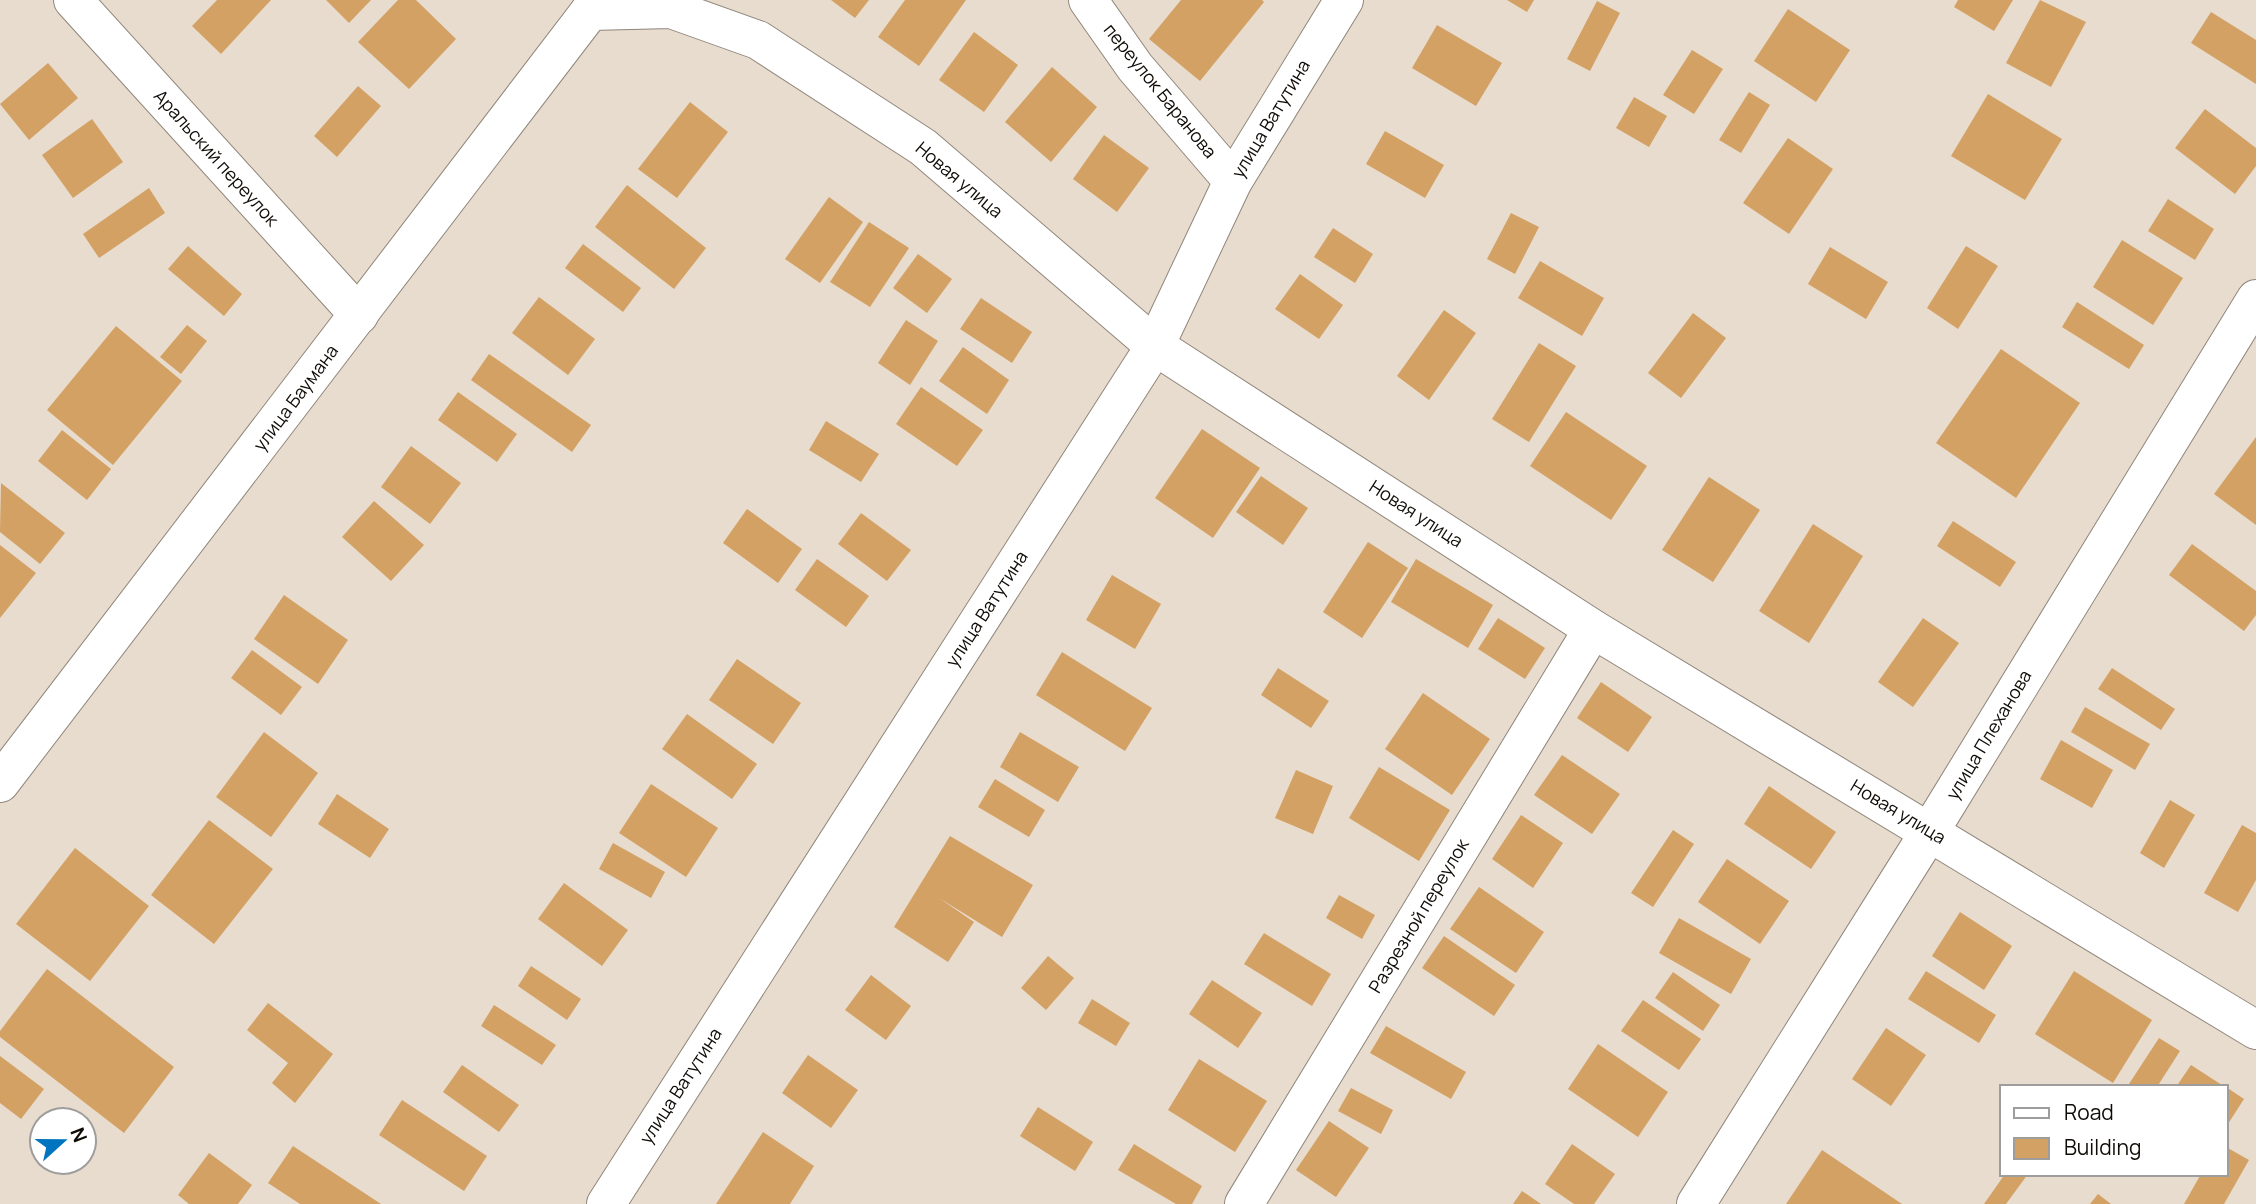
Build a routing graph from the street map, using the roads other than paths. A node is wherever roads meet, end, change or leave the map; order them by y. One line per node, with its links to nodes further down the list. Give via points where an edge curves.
1 (73, 0): 9 (street, Аральский переулок)
2 (739, 0): 6 (street)
3 (1088, 0): 7 (street, переулок Баранова, via 1135,67)
4 (1344, 0): 7 (street, улица Ватутина)
5 (588, 3): 6 (street, Новая улица, via 671,9); 9 (street, улица Баумана)
6 (758, 40): 10 (street, Новая улица, via 923,148)
7 (1233, 181): 10 (street, улица Ватутина)
8 (2256, 299): 13 (street, улица Плеханова)
9 (359, 315): 12 (street, улица Баумана)
10 (1155, 346): 11 (street, Новая улица); 15 (street, улица Ватутина)
11 (1593, 629): 13 (street, Новая улица); 16 (street, Разрезной переулок)
12 (5, 765)
13 (1930, 831): 14 (street, Новая улица); 17 (street, улица Плеханова)
14 (2256, 1030)
15 (606, 1204)
16 (1244, 1204)
17 (1696, 1204)

